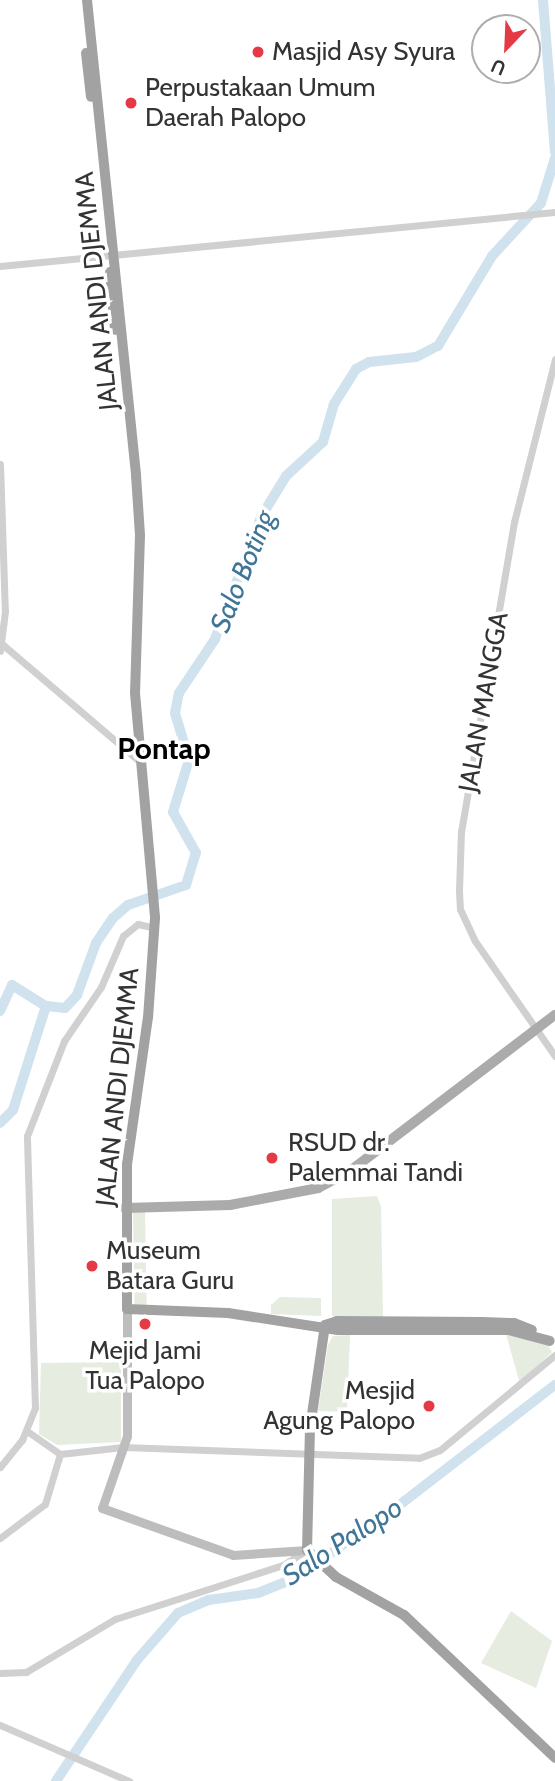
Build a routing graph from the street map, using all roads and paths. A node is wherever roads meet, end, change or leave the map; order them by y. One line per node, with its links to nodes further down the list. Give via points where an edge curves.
1 (82, 0): 4 (highway, JALAN ANDI DJEMMA)
2 (88, 0): 4 (highway, JALAN ANDI DJEMMA)
3 (554, 212): 4 (street)
4 (112, 253): 5 (street); 9 (highway, JALAN ANDI DJEMMA, via 137,535)
5 (0, 266)
6 (555, 359): 12 (street, JALAN MANGGA, via 514,522 461,831 460,909 475,941)
7 (0, 464): 8 (street, via 5,547)
8 (1, 645): 9 (street)
9 (139, 761): 10 (highway, JALAN ANDI DJEMMA)
10 (155, 916): 14 (highway, JALAN ANDI DJEMMA, via 148,1017 128,1142); 19 (street, via 123,936 101,988 64,1041 24,1145 36,1358 34,1416)
11 (555, 1015): 12 (main road)
12 (536, 1029): 13 (street, JALAN MANGGA); 14 (main road, via 350,1171 323,1186 241,1204)
13 (555, 1056)
14 (125, 1208): 15 (highway, JALAN ANDI DJEMMA)
15 (127, 1309): 16 (highway); 20 (main road, JALAN ANDI DJEMMA, via 127,1436)
16 (325, 1325): 17 (highway, via 338,1330 473,1326); 22 (highway)
17 (553, 1342)
18 (555, 1355): 22 (street, via 431,1455 402,1460)
19 (27, 1431): 21 (street); 23 (street)
20 (123, 1447): 21 (street); 22 (street); 25 (main road, JALAN ANDI DJEMMA, via 102,1508 233,1555)
21 (60, 1454): 24 (street, via 45,1504)
22 (309, 1454): 25 (highway)
23 (0, 1467)
24 (0, 1538)
25 (310, 1552): 26 (street, via 283,1566 115,1619 31,1670); 28 (highway, via 326,1567 396,1608)
26 (0, 1672)
27 (0, 1725): 29 (street)
28 (555, 1758)
29 (129, 1781)

